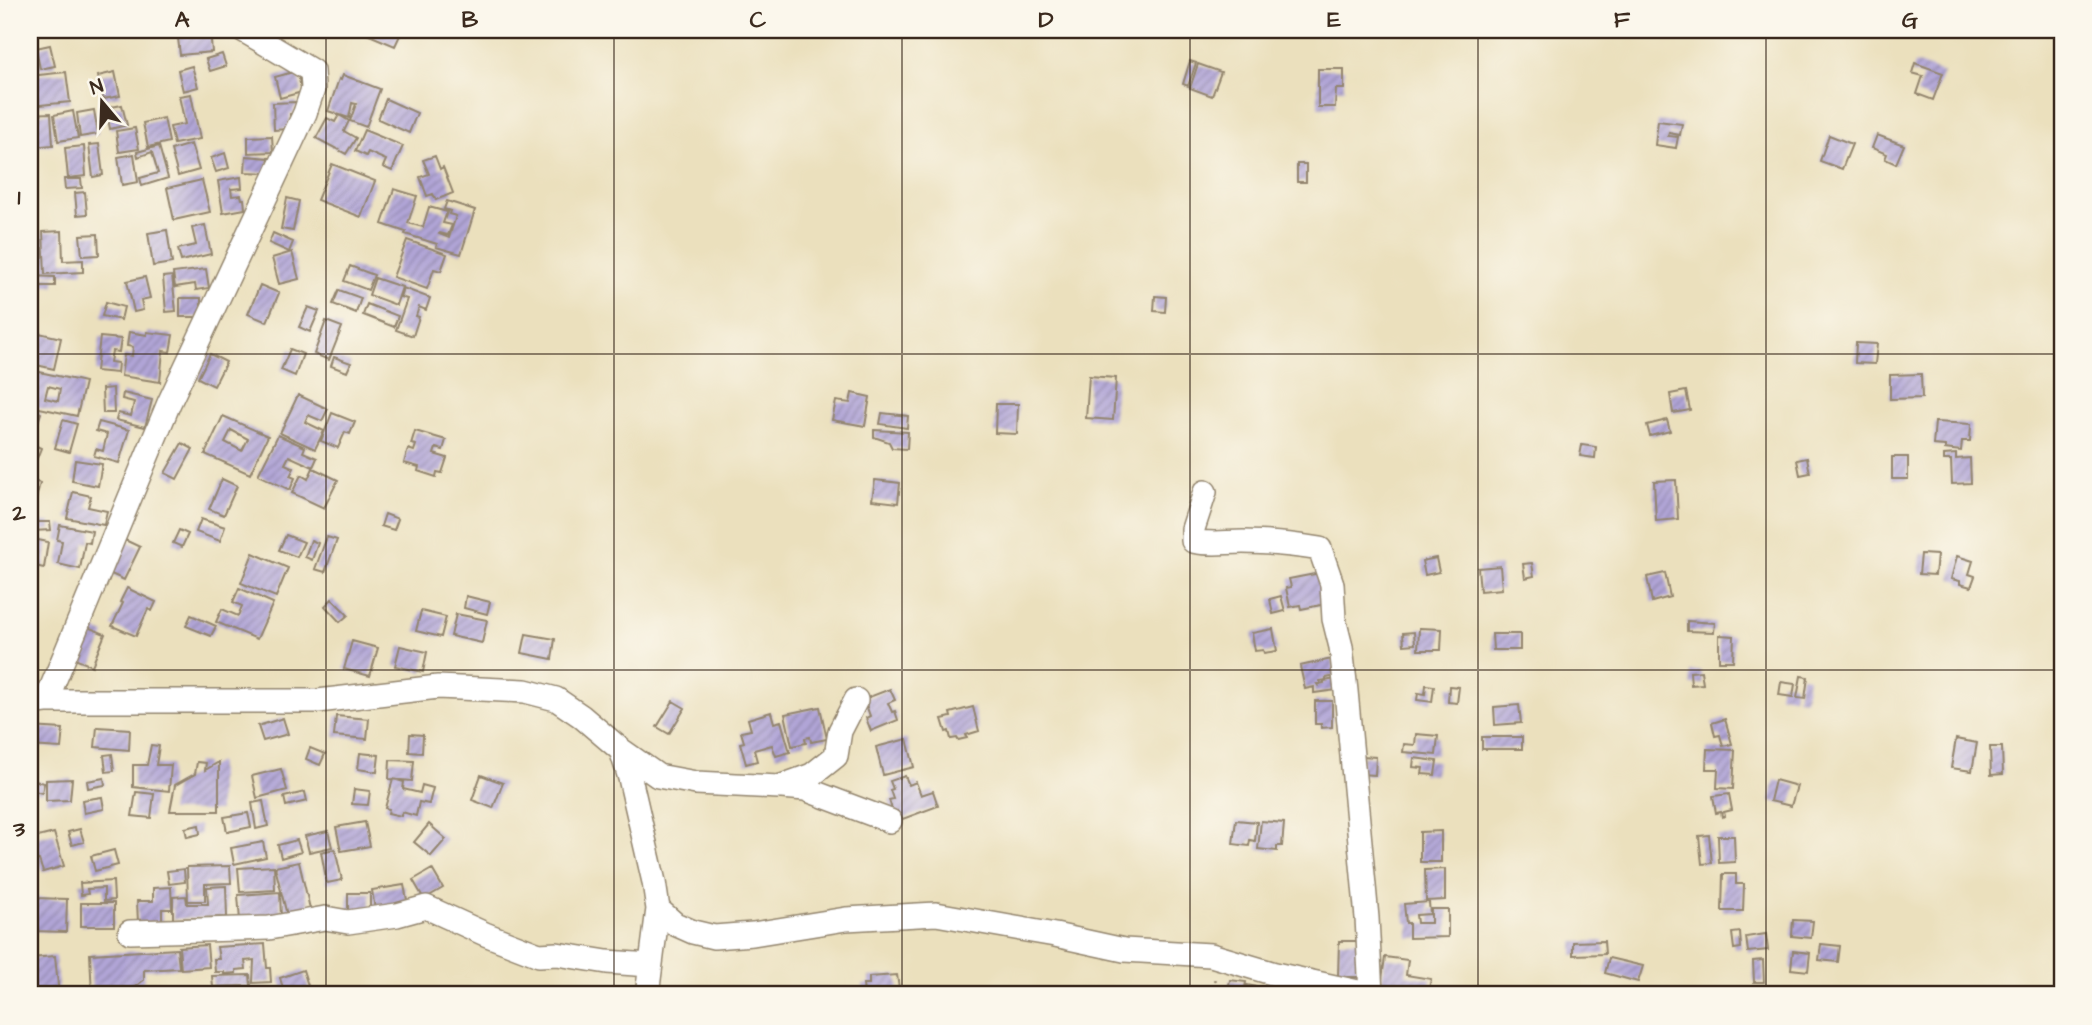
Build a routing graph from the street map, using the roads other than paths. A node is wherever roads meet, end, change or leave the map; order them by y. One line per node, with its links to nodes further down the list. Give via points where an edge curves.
1 (243, 30): 4 (street, via 313,71 313,89)
2 (1205, 492): 12 (street, via 1193,541 1320,548 1332,584 1346,691)
3 (856, 700): 6 (street, via 840,731 836,756 811,775)
4 (38, 702): 5 (street, via 318,701 438,687 525,691 556,699)
5 (621, 750): 6 (street, via 658,776 696,783); 8 (street)
6 (779, 787): 7 (street, via 805,789)
7 (890, 821)
8 (658, 909): 10 (street); 12 (street, via 675,924 714,937 846,919 936,914 1124,950 1211,955)
9 (130, 932): 10 (street, via 269,928 325,918 348,922 426,907 539,955)
10 (650, 965): 11 (street)
11 (648, 995)
12 (1371, 995)

